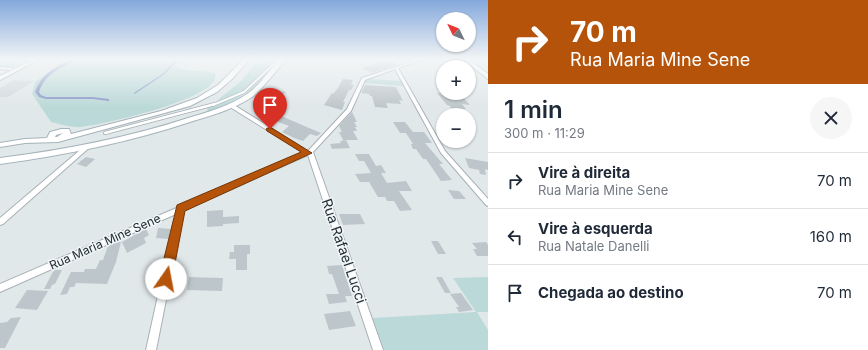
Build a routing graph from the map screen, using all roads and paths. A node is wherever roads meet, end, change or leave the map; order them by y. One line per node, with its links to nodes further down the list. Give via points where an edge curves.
1 (231, 75): 8 (street, via 209,94 192,103 169,110 91,129)
2 (262, 75): 7 (lane, via 244,92 209,107)
3 (269, 75): 6 (street, via 260,88)
4 (374, 75): 10 (street, Rua Maria Mine Sene, via 363,79 349,110)
5 (400, 75): 12 (street, via 443,152)
6 (232, 106): 9 (street, via 162,128); 10 (street)
7 (105, 133)
8 (0, 145)
9 (88, 146): 11 (street); 14 (street)
10 (309, 152): 13 (street, Rua Maria Mine Sene); 17 (street, Rua Rafael Lucci)
11 (0, 161)
12 (488, 203)
13 (181, 208): 15 (street, Rua Maria Mine Sene); 16 (street)
14 (0, 222)
15 (0, 288)
16 (151, 350)
17 (378, 350)

